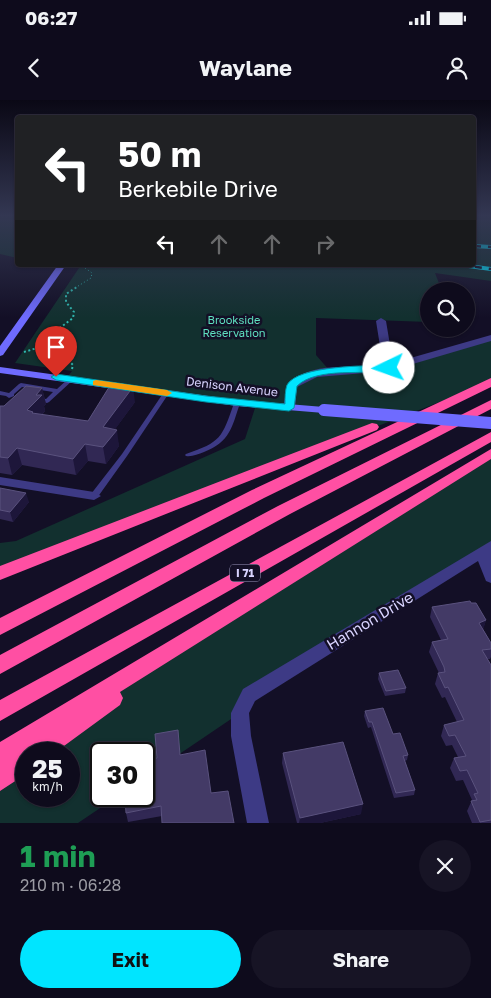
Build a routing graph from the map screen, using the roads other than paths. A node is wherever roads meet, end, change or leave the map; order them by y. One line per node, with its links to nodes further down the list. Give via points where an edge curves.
1 (61, 267): 4 (main road)
2 (381, 321): 5 (street)
3 (491, 338): 5 (street)
4 (0, 353)
5 (389, 368): 19 (street, via 330,372 300,378 292,386)
6 (0, 370): 7 (main road, Denison Avenue)
7 (32, 374): 8 (main road, Denison Avenue); 10 (lane)
8 (71, 374): 12 (lane); 13 (main road, Denison Avenue)
9 (491, 382): 16 (highway)
10 (21, 385): 12 (lane); 14 (lane)
11 (0, 393): 14 (lane)
12 (56, 393): 14 (lane, via 47,401); 15 (lane)
13 (166, 393): 17 (main road, Denison Avenue); 25 (lane)
14 (18, 394)
15 (44, 394)
16 (452, 399): 27 (highway); 30 (highway, via 258,494)
17 (237, 403): 19 (main road, Denison Avenue); 23 (lane, via 225,435 215,446)
18 (491, 404): 31 (highway, via 284,510)
19 (289, 408): 20 (main road, Denison Avenue, bridge)
20 (491, 423)
21 (491, 436): 32 (highway, I 71)
22 (491, 453): 29 (highway)
23 (188, 455)
24 (0, 481): 25 (street)
25 (94, 496)
26 (487, 549): 28 (street); 37 (street, Hannon Drive, via 249,695 240,713 241,736)
27 (0, 573)
28 (491, 577)
29 (275, 588): 33 (highway); 34 (highway)
30 (0, 627)
31 (0, 664)
32 (0, 711)
33 (50, 742)
34 (0, 756)
35 (15, 768): 36 (highway)
36 (0, 780)
37 (258, 823)

